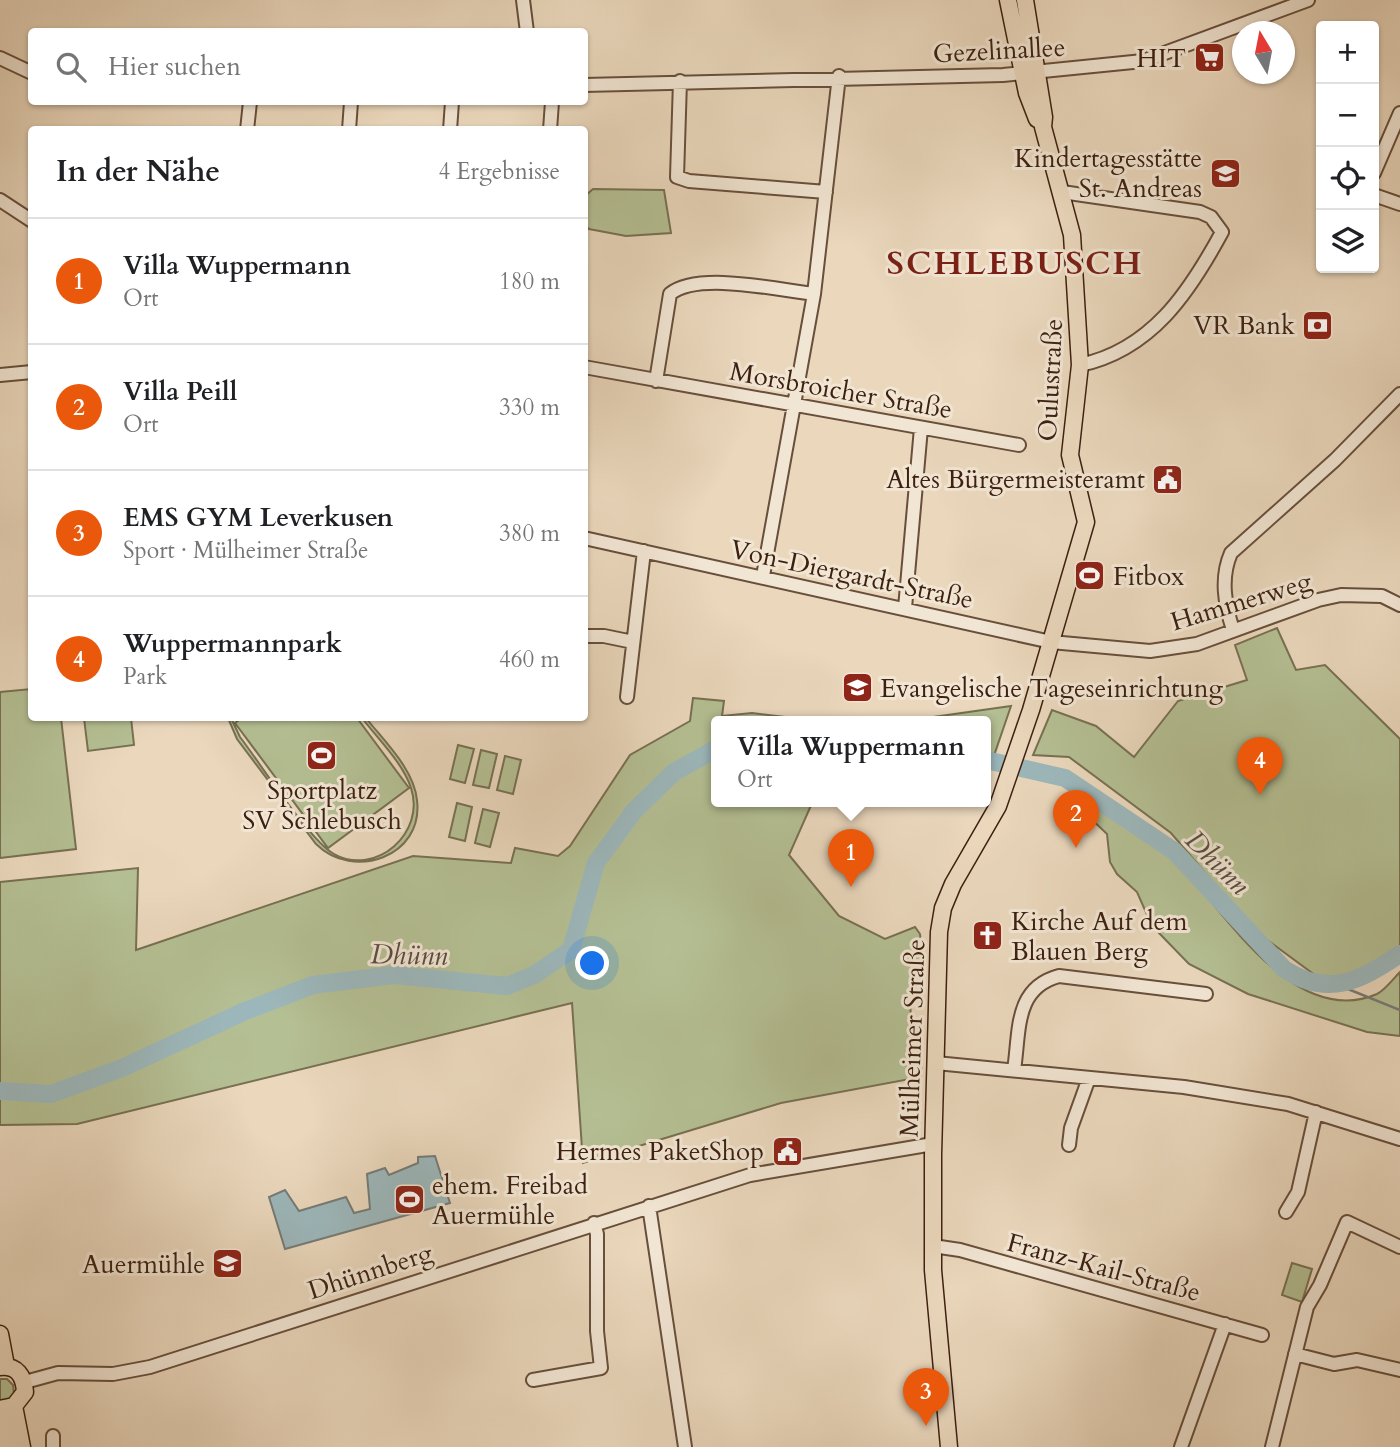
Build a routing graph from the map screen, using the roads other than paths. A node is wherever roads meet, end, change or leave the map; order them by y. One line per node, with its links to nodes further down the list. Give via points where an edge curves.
1 (523, 0): 5 (street)
2 (1008, 0): 8 (main road, Oulustraße)
3 (1025, 0): 8 (main road, Oulustraße)
4 (1308, 0): 8 (street, Gezelinallee, via 1143,61)
5 (526, 28)
6 (0, 58): 7 (street)
7 (28, 71)
8 (1030, 73): 9 (street, Gezelinallee); 23 (main road, Oulustraße)
9 (839, 76): 10 (street, Gezelinallee); 22 (street)
10 (680, 81): 11 (street, Gezelinallee); 22 (street, via 677,177)
11 (588, 85)
12 (250, 105): 17 (street)
13 (351, 105): 18 (street)
14 (452, 105): 19 (street)
15 (552, 105): 20 (street)
16 (1400, 113): 21 (street)
17 (247, 126)
18 (349, 126)
19 (450, 126)
20 (550, 126)
21 (1379, 161)
22 (826, 192): 28 (street)
23 (1062, 192): 29 (main road, Oulustraße, via 1072,235); 29 (street, via 1200,212 1211,217 1222,232 1153,331 1108,359)
24 (1379, 197): 26 (street)
25 (0, 200): 27 (street)
26 (1400, 204)
27 (28, 218)
28 (814, 294): 33 (street, via 699,282 677,288 670,294); 35 (street)
29 (1080, 365): 38 (main road, Oulustraße, via 1070,455)
30 (588, 368): 33 (street, Morsbroicher Straße)
31 (28, 372): 32 (street)
32 (0, 375)
33 (656, 380): 35 (street, Morsbroicher Straße)
34 (1400, 394): 44 (street, via 1335,460 1231,553 1224,567)
35 (793, 406): 36 (street, Morsbroicher Straße); 41 (street)
36 (921, 428): 37 (street, Morsbroicher Straße); 43 (street)
37 (1019, 445)
38 (1085, 513): 47 (main road, Mülheimer Straße, via 1080,548)
39 (588, 539): 40 (street, Von-Diergardt-Straße)
40 (644, 551): 41 (street, Von-Diergardt-Straße); 46 (street)
41 (763, 576): 43 (street, Von-Diergardt-Straße)
42 (1400, 605): 44 (street, Hammerweg, via 1382,596 1341,595)
43 (905, 608): 47 (street, Von-Diergardt-Straße)
44 (1233, 630): 47 (street, Hammerweg, via 1197,644 1150,651)
45 (588, 636): 46 (street)
46 (633, 642): 48 (street)
47 (1051, 642): 50 (main road, Mülheimer Straße, via 998,806 943,908)
48 (626, 697)
49 (1206, 994): 51 (street, via 1059,976 1041,981 1025,1000)
50 (936, 1063): 51 (street); 55 (main road, Mülheimer Straße)
51 (1014, 1070): 52 (street)
52 (1089, 1079): 53 (street, via 1184,1087); 56 (street)
53 (1316, 1112): 54 (street); 58 (street, via 1298,1192)
54 (1400, 1139)
55 (933, 1144): 57 (street, Dhünnberg, via 769,1170); 60 (main road, Mülheimer Straße)
56 (1069, 1145)
57 (649, 1206): 59 (street, Dhünnberg); 74 (street)
58 (1286, 1212)
59 (594, 1223): 68 (street, via 601,1367); 69 (street, Dhünnberg, via 150,1367 113,1374 58,1373)
60 (933, 1246): 62 (street, Franz-Kail-Straße); 70 (main road, Mülheimer Straße)
61 (1400, 1247): 65 (street, via 1347,1222 1307,1307)
62 (1226, 1324): 64 (street, Franz-Kail-Straße); 77 (street)
63 (0, 1334): 66 (main road)
64 (1262, 1335)
65 (1295, 1354): 67 (street, via 1334,1364 1357,1360); 78 (street)
66 (3, 1366): 69 (main road, via 14,1369)
67 (1400, 1370)
68 (533, 1380)
69 (25, 1382): 71 (main road, via 21,1400)
70 (945, 1386): 75 (main road, Mülheimer Straße); 76 (main road, Mülheimer Straße)
71 (5, 1408): 72 (main road); 73 (main road)
72 (8, 1447)
73 (22, 1447)
74 (685, 1447)
75 (949, 1447)
76 (959, 1447)
77 (1181, 1447)
78 (1272, 1447)

